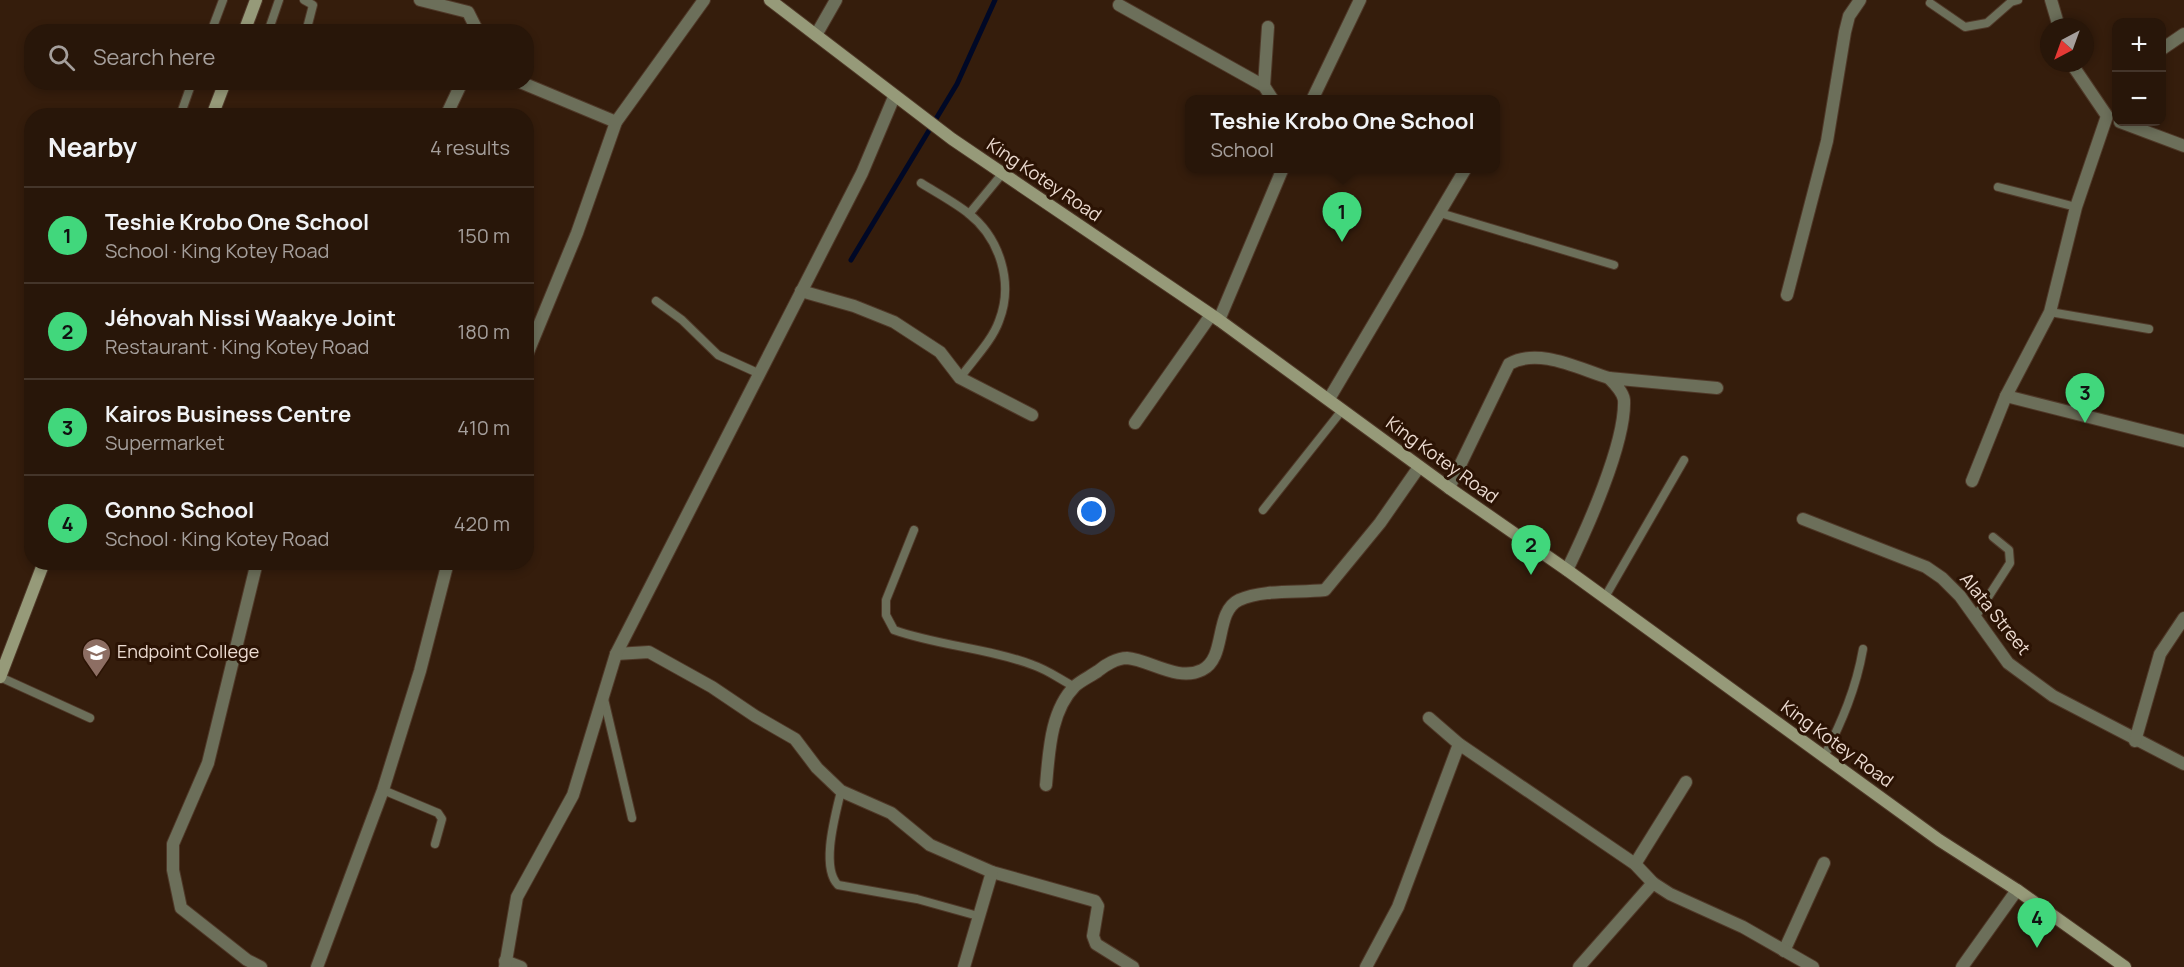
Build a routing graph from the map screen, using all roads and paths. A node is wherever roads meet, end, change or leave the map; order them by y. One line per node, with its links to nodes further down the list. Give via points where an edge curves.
1 (223, 0): 16 (lane)
2 (256, 0): 17 (street)
3 (279, 0): 18 (lane)
4 (304, 0): 19 (lane, via 313,5)
5 (420, 0): 20 (street, via 468,12)
6 (704, 0): 38 (street)
7 (770, 0): 23 (street, King Kotey Road)
8 (836, 0): 23 (street)
9 (1360, 0): 32 (street)
10 (1860, 0): 52 (street, via 1849,16 1827,141)
11 (2018, 0): 13 (lane, via 1987,23 1965,27)
12 (2051, 0): 15 (street)
13 (1929, 3)
14 (1119, 5): 26 (street)
15 (2057, 18)
16 (215, 24)
17 (247, 24)
18 (271, 24)
19 (308, 24)
20 (474, 24)
21 (1269, 27): 26 (street)
22 (2184, 34): 24 (street)
23 (816, 35): 33 (street, King Kotey Road)
24 (2166, 46)
25 (2078, 72): 37 (street)
26 (1264, 86): 31 (street)
27 (534, 88): 38 (street)
28 (189, 90): 34 (lane)
29 (222, 90): 35 (street)
30 (458, 90): 36 (street)
31 (1270, 95)
32 (1314, 95)
33 (894, 97): 44 (street, King Kotey Road); 51 (street, via 861,173)
34 (183, 108)
35 (215, 108)
36 (450, 108)
37 (2112, 114)
38 (616, 122): 57 (street, via 577,233)
39 (2114, 126): 47 (street)
40 (2132, 126): 41 (street)
41 (2184, 146)
42 (1281, 173): 55 (street)
43 (1463, 173): 48 (street)
44 (1002, 174): 49 (lane); 55 (street, King Kotey Road)
45 (921, 183): 49 (lane)
46 (1998, 187): 47 (lane)
47 (2076, 207): 54 (street)
48 (1440, 213): 50 (lane); 63 (street)
49 (969, 214): 59 (lane, via 993,239 1004,272 1005,297 999,322)
50 (1614, 265)
51 (801, 291): 58 (street); 59 (street, via 894,322 940,352)
52 (1787, 295)
53 (656, 301): 58 (lane, via 718,355)
54 (2050, 312): 56 (lane); 62 (street)
55 (1215, 317): 63 (street, King Kotey Road); 66 (street)
56 (2149, 329)
57 (534, 338)
58 (760, 374): 84 (street)
59 (960, 378): 65 (street)
60 (1609, 378): 61 (street); 71 (street, via 1540,357 1518,358 1509,364); 79 (street, via 1624,399 1618,438 1588,525)
61 (1717, 388)
62 (2006, 396): 67 (street); 70 (street)
63 (1329, 399): 64 (street, King Kotey Road)
64 (1343, 409): 69 (street, King Kotey Road); 72 (lane)
65 (1032, 415)
66 (1135, 423)
67 (2184, 441)
68 (1684, 460): 80 (lane)
69 (1419, 466): 71 (street, King Kotey Road); 86 (street, via 1380,524 1325,590 1259,595 1238,601 1228,612 1204,670 1189,674 1125,658 1107,664)
70 (1972, 481)
71 (1449, 488): 79 (street, King Kotey Road)
72 (1263, 510)
73 (1803, 519): 81 (street, Alata Street, via 1926,567 1942,578)
74 (914, 530): 86 (lane, via 886,600 886,615 894,630 1035,666)
75 (1993, 537): 81 (lane, via 2009,550 2010,563)
76 (41, 570): 85 (street)
77 (255, 570): 108 (street, via 208,763 173,844 173,862 181,908)
78 (446, 570): 96 (street)
79 (1567, 570): 80 (street, King Kotey Road)
80 (1605, 597): 92 (street, King Kotey Road)
81 (1976, 616): 90 (street, Alata Street, via 2008,663 2053,696)
82 (2184, 618): 90 (street, via 2160,654)
83 (1863, 649): 92 (lane, via 1853,695)
84 (616, 654): 87 (street); 97 (street, via 649,651 712,687 795,739)
85 (0, 677): 88 (lane)
86 (1075, 687): 95 (street, via 1051,735)
87 (603, 699): 98 (lane); 107 (street, via 573,795 517,897)
88 (90, 718)
89 (1429, 718): 91 (street)
90 (2135, 741): 93 (street, Alata Street)
91 (1459, 744): 101 (street); 113 (street, via 1398,907)
92 (1824, 757): 104 (street, King Kotey Road)
93 (2184, 764)
94 (1686, 782): 101 (street)
95 (1046, 785)
96 (383, 790): 99 (lane, via 438,813 442,819); 109 (street)
97 (841, 791): 102 (street, via 891,813 930,845); 105 (lane, via 830,855 833,880 838,885 917,899)
98 (632, 818)
99 (435, 844)
100 (1824, 863): 106 (street)
101 (1635, 864): 103 (street)
102 (992, 872): 105 (street); 112 (street, via 1095,901 1096,944)
103 (1653, 884): 106 (street); 114 (street)
104 (2017, 890): 116 (street); 117 (street, King Kotey Road)
105 (978, 916): 111 (street)
106 (1784, 951): 115 (street)
107 (505, 964): 110 (street)
108 (261, 967)
109 (317, 967)
110 (522, 967)
111 (964, 967)
112 (1133, 967)
113 (1365, 967)
114 (1579, 967)
115 (1813, 967)
116 (1962, 967)
117 (2125, 967)

